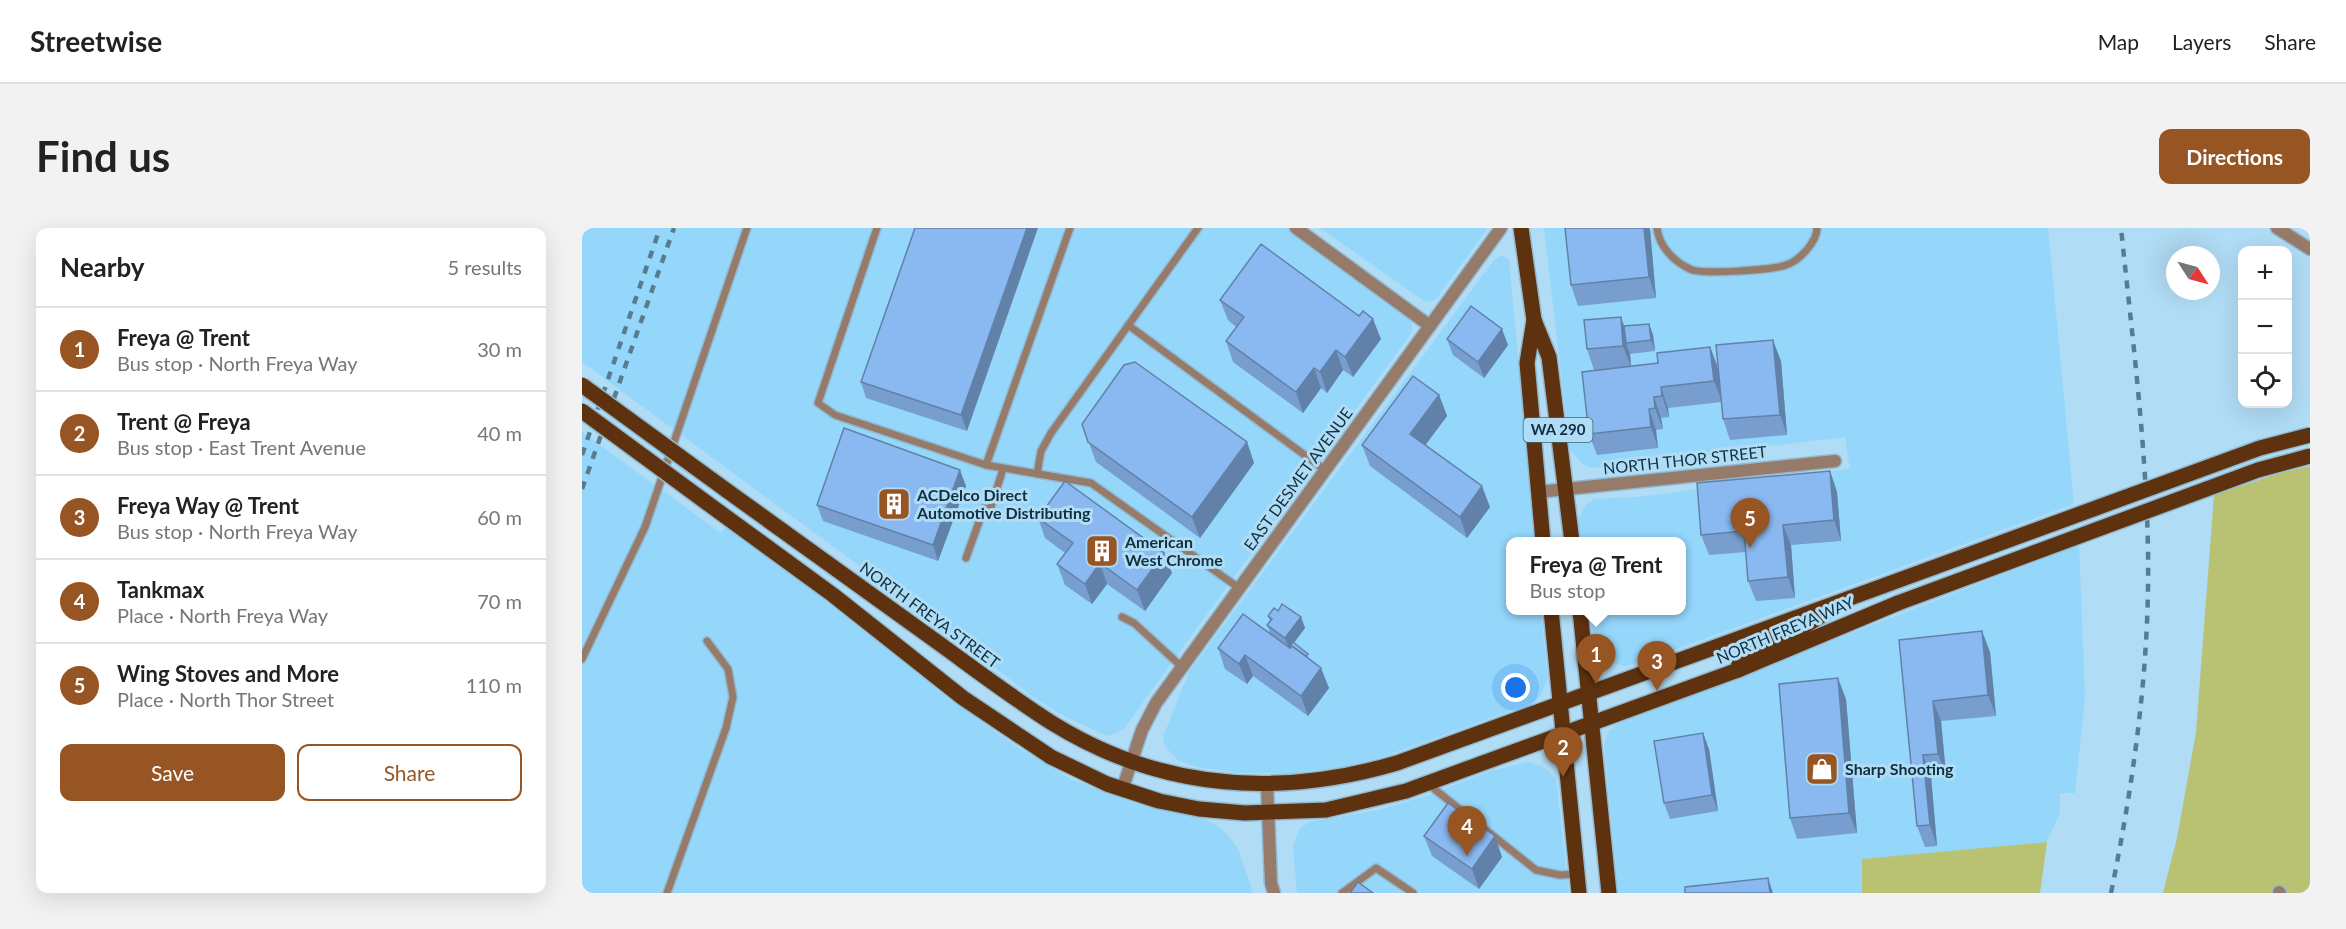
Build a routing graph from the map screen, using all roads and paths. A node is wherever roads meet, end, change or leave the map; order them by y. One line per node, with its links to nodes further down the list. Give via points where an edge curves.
1 (747, 228): 35 (lane, via 645,527)
2 (877, 228): 20 (lane, via 818,403 835,415)
3 (1070, 228): 20 (lane)
4 (1198, 228): 13 (lane)
5 (1296, 228): 14 (street)
6 (1501, 228): 14 (street, EAST DESMET AVENUE)
7 (1521, 228): 12 (main road, WA 290)
8 (1657, 228): 9 (lane, via 1662,248 1691,270 1720,272 1785,266 1800,257 1817,234)
9 (1816, 228)
10 (2277, 228): 11 (street)
11 (2310, 249)
12 (1534, 321): 24 (main road, WA 290, via 1549,357); 25 (main road, WA 290, via 1527,363)
13 (1128, 326): 22 (lane); 23 (lane, via 1045,442)
14 (1430, 326): 22 (street, EAST DESMET AVENUE)
15 (582, 385): 42 (main road, NORTH FREYA STREET, bridge, via 1026,705 1081,739)
16 (582, 411): 45 (main road, bridge, via 833,595 1001,726 1051,758)
17 (2310, 435): 30 (main road, NORTH FREYA WAY, bridge, via 2250,451)
18 (2310, 456): 37 (main road, NORTH FREYA WAY, bridge, via 2258,470 1898,603)
19 (1835, 461): 24 (street, NORTH THOR STREET)
20 (986, 465): 21 (lane)
21 (1003, 469): 23 (lane); 28 (lane, via 990,510 984,508)
22 (1325, 470): 29 (street, EAST DESMET AVENUE)
23 (1037, 474): 29 (lane, via 1091,483)
24 (1565, 489): 25 (street, NORTH THOR STREET); 27 (main road, WA 290)
25 (1538, 492): 26 (main road, WA 290)
26 (1542, 537)
27 (1571, 537)
28 (966, 558)
29 (1239, 588): 36 (street, EAST DESMET AVENUE)
30 (1841, 602): 37 (main road, via 1802,628 1744,654); 38 (main road, NORTH FREYA WAY)
31 (1552, 615): 39 (main road)
32 (1581, 615): 38 (main road)
33 (1122, 617): 36 (lane, via 1134,623)
34 (707, 641): 48 (lane, via 728,669 732,697 726,728)
35 (582, 659)
36 (1182, 667): 42 (street, EAST DESMET AVENUE, via 1156,703)
37 (1738, 670): 40 (main road, NORTH FREYA WAY)
38 (1589, 693): 39 (main road, NORTH FREYA WAY); 40 (main road)
39 (1562, 704): 41 (main road); 44 (main road, NORTH FREYA WAY, via 1368,772)
40 (1592, 724): 41 (main road, NORTH FREYA WAY); 53 (main road)
41 (1564, 734): 43 (main road, NORTH FREYA WAY); 47 (main road)
42 (1131, 761): 44 (main road, NORTH FREYA STREET, via 1214,782); 45 (street, EAST DESMET AVENUE)
43 (1428, 784): 46 (main road, NORTH FREYA WAY, via 1349,806); 47 (lane, via 1536,870)
44 (1268, 785): 46 (street)
45 (1122, 790): 46 (main road, via 1199,809)
46 (1269, 814): 49 (street)
47 (1577, 874): 52 (main road)
48 (667, 893)
49 (1274, 893)
50 (1342, 893): 51 (lane, via 1376,868)
51 (1413, 893)
52 (1579, 893)
53 (1609, 893)

